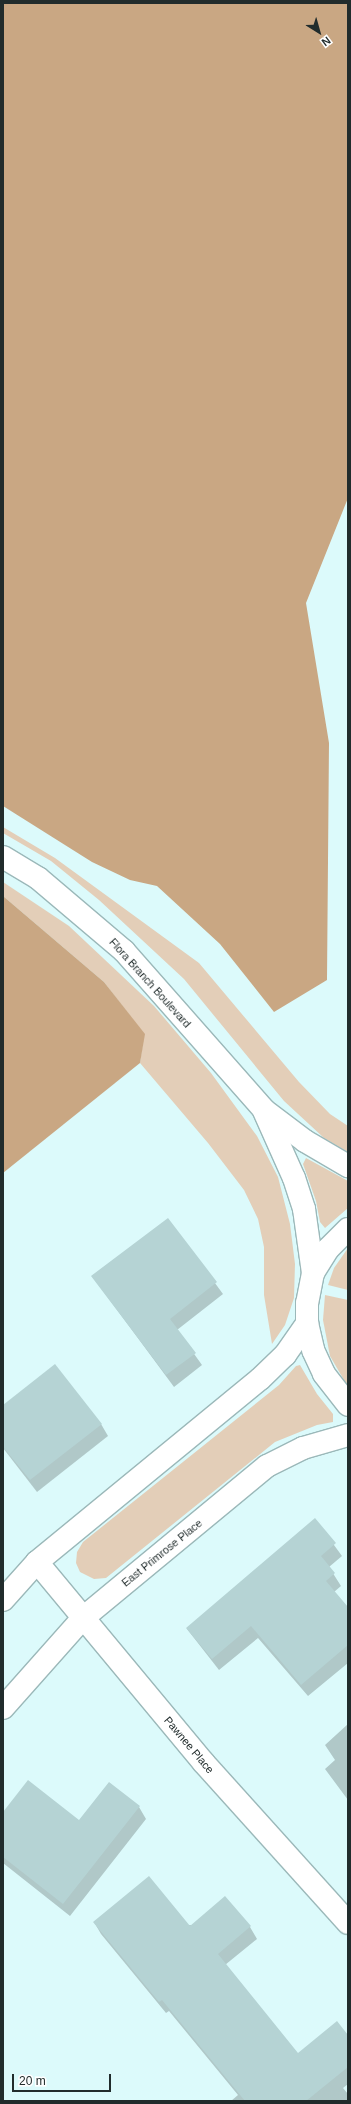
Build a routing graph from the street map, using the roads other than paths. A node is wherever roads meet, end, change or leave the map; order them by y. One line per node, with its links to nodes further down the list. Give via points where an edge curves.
1 (3, 857): 2 (street, Flora Branch Boulevard, via 38,878 124,951)
2 (264, 1110): 3 (street, Flora Branch Boulevard, via 305,1141); 5 (street, Flora Branch Boulevard, via 294,1178 304,1209)
3 (348, 1166)
4 (348, 1229): 5 (street, Flora Branch Boulevard, via 328,1249)
5 (313, 1273): 6 (street, Flora Branch Boulevard, via 307,1303)
6 (307, 1323): 7 (street, Flora Branch Boulevard, via 313,1350 324,1374); 9 (street, via 285,1355 260,1379)
7 (348, 1405)
8 (348, 1435): 11 (street, East Primrose Place, via 302,1448 267,1466)
9 (37, 1562): 10 (street); 11 (street, Pawnee Place)
10 (3, 1600)
11 (83, 1618): 12 (street, East Primrose Place); 13 (street, Pawnee Place, via 204,1763)
12 (3, 1708)
13 (348, 1923)

